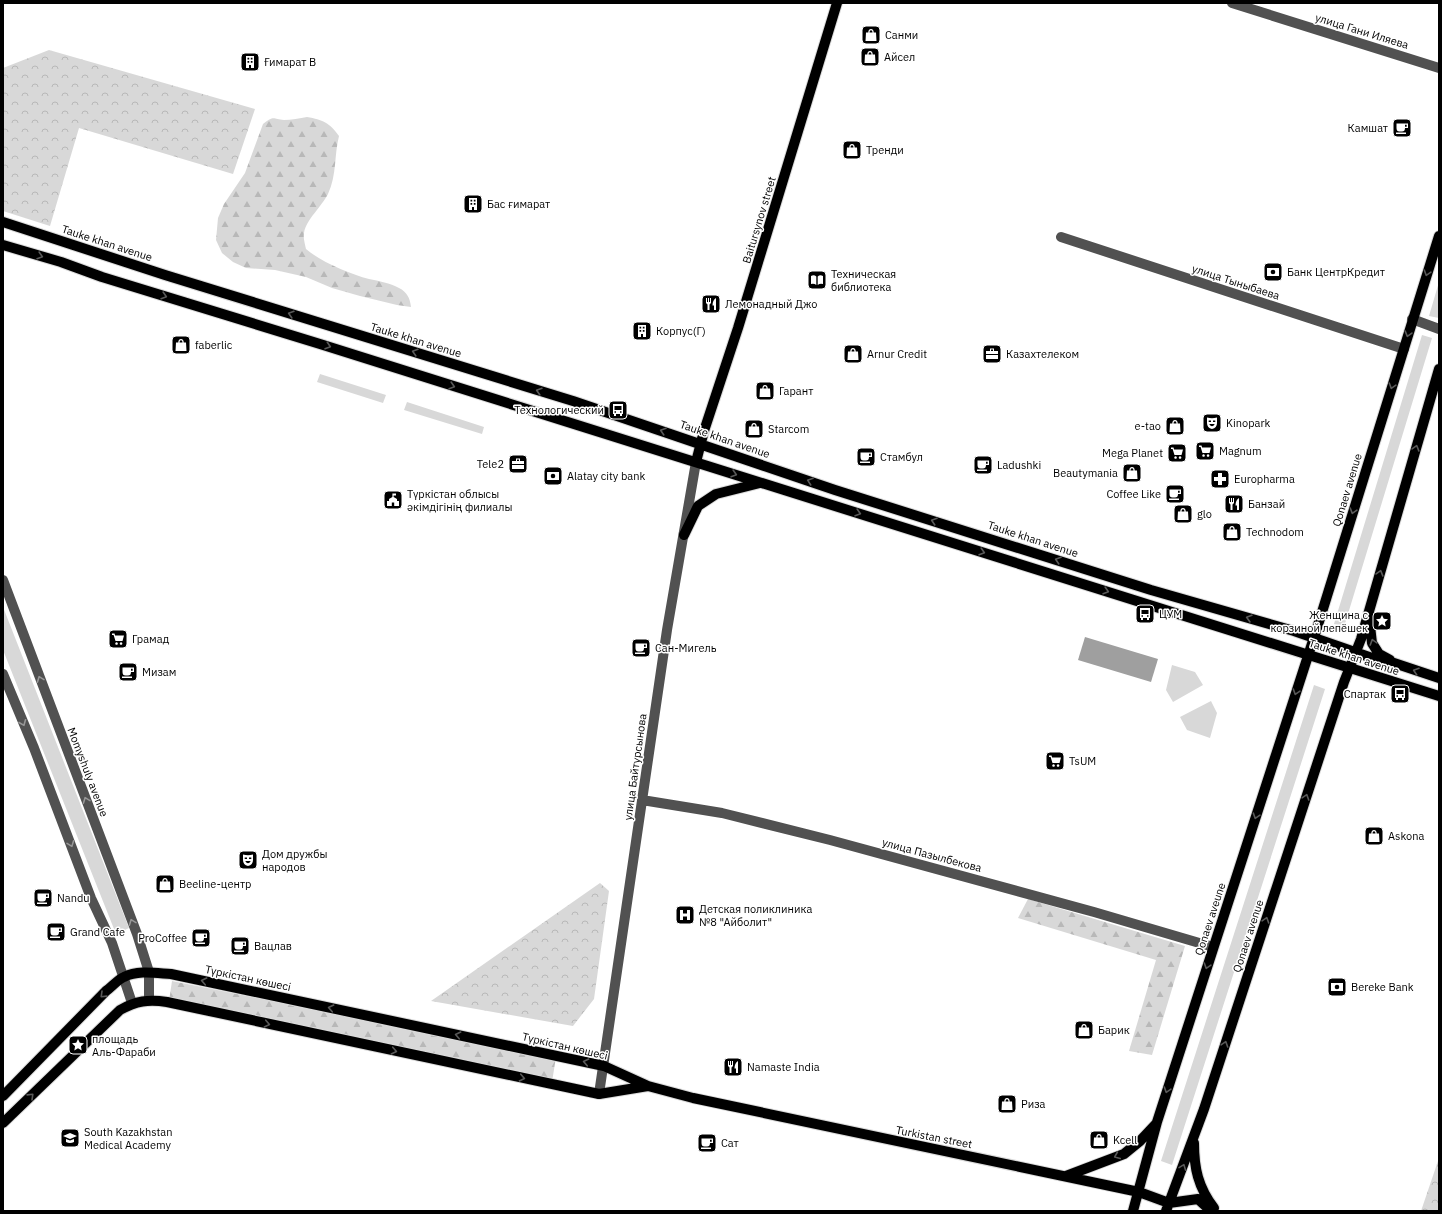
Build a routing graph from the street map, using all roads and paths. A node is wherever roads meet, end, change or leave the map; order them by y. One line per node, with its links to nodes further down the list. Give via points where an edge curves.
1 (837, 3): 12 (main road, Baitursynov street, via 738,328)
2 (1232, 3): 3 (street, улица Гани Иляева)
3 (1439, 68)
4 (3, 222): 12 (main road, Tauke khan avenue, one-way to 4)
5 (1439, 236): 8 (main road, one-way to 8)
6 (1062, 237): 10 (street, улица Тыныбаева)
7 (3, 245): 13 (main road, Tauke khan avenue, one-way to 13)
8 (1412, 320): 9 (street); 10 (main road, Qonaev avenue, one-way to 10)
9 (1439, 329)
10 (1404, 349): 18 (main road, Qonaev avenue, one-way to 18)
11 (1439, 369): 17 (main road, one-way to 11)
12 (700, 443): 13 (main road, улица Байтурсынова); 18 (main road, Tauke khan avenue, one-way to 12, via 1151,590 835,490)
13 (696, 462): 14 (main road, Tauke khan avenue, one-way to 14); 15 (street, улица Байтурсынова)
14 (761, 482): 15 (main road, via 716,494 698,506); 20 (main road, Tauke khan avenue, one-way to 20)
15 (684, 535): 26 (street, улица Байтурсынова)
16 (3, 580): 28 (street, Momyshuly avenue, one-way to 16, via 137,934)
17 (1369, 611): 19 (main road, Qonaev avenue); 21 (main road, one-way to 17, via 1379,654 1372,643)
18 (1313, 638): 19 (main road, Tauke khan avenue); 20 (main road, Qonaev avenue)
19 (1355, 653): 21 (main road, Tauke khan avenue); 22 (main road, Qonaev avenue)
20 (1308, 655): 22 (main road, Tauke khan avenue); 27 (main road, Qonaev aveune, one-way to 27)
21 (1394, 662): 24 (main road, Tauke khan avenue, one-way to 21)
22 (1349, 668): 25 (main road, Tauke khan avenue); 38 (main road, Qonaev avenue, one-way to 22)
23 (3, 674): 29 (street, one-way to 29, via 91,898 112,943)
24 (1439, 678)
25 (1439, 696)
26 (642, 800): 27 (street, улица Пазылбекова, via 722,813 830,840); 32 (street, улица Байтурсынова)
27 (1213, 947): 36 (main road, Qonaev aveune, one-way to 36)
28 (149, 972): 29 (main road); 30 (street); 32 (main road, Түркістан көшесі, one-way to 28, via 210,982)
29 (123, 977): 31 (street); 35 (main road, one-way to 35, via 106,991)
30 (149, 1000): 31 (main road); 34 (main road, one-way to 34)
31 (132, 1003): 37 (main road, one-way to 31, via 120,1010)
32 (604, 1066): 33 (main road, Түркістан көшесі); 34 (street, улица Байтурсынова)
33 (648, 1086): 34 (main road); 39 (main road, Turkistan street, via 864,1135)
34 (599, 1094)
35 (3, 1096)
36 (1157, 1122): 39 (main road, one-way to 39, via 1124,1154); 40 (main road, Qonaev aveune)
37 (3, 1124)
38 (1194, 1136): 41 (main road, Qonaev avenue, one-way to 38); 44 (main road, via 1197,1175)
39 (1066, 1176): 40 (main road, Turkistan street)
40 (1139, 1192): 41 (main road, Turkistan street); 42 (main road)
41 (1167, 1207): 43 (main road, Turkistan street, via 1198,1199)
42 (1133, 1211)
43 (1211, 1211)
44 (1216, 1211)

